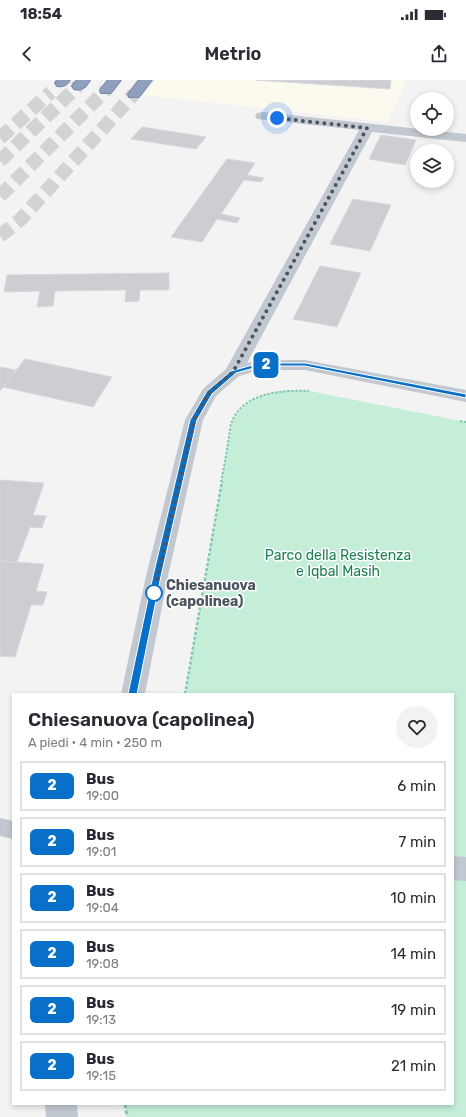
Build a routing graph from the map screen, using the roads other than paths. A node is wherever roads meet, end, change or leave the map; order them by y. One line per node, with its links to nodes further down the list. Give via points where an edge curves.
1 (128, 80): 3 (highway)
2 (146, 80): 4 (highway)
3 (113, 87)
4 (134, 94)
5 (262, 116): 6 (street)
6 (367, 128): 7 (street); 8 (street)
7 (466, 138)
8 (233, 372): 9 (street, via 260,365 305,365); 10 (street, via 209,393 194,420 157,576)
9 (466, 396)
10 (133, 693)
11 (0, 827): 12 (lane)
12 (12, 830)
13 (454, 868): 14 (street)
14 (466, 869)
15 (61, 1105): 16 (street)
16 (62, 1117)

